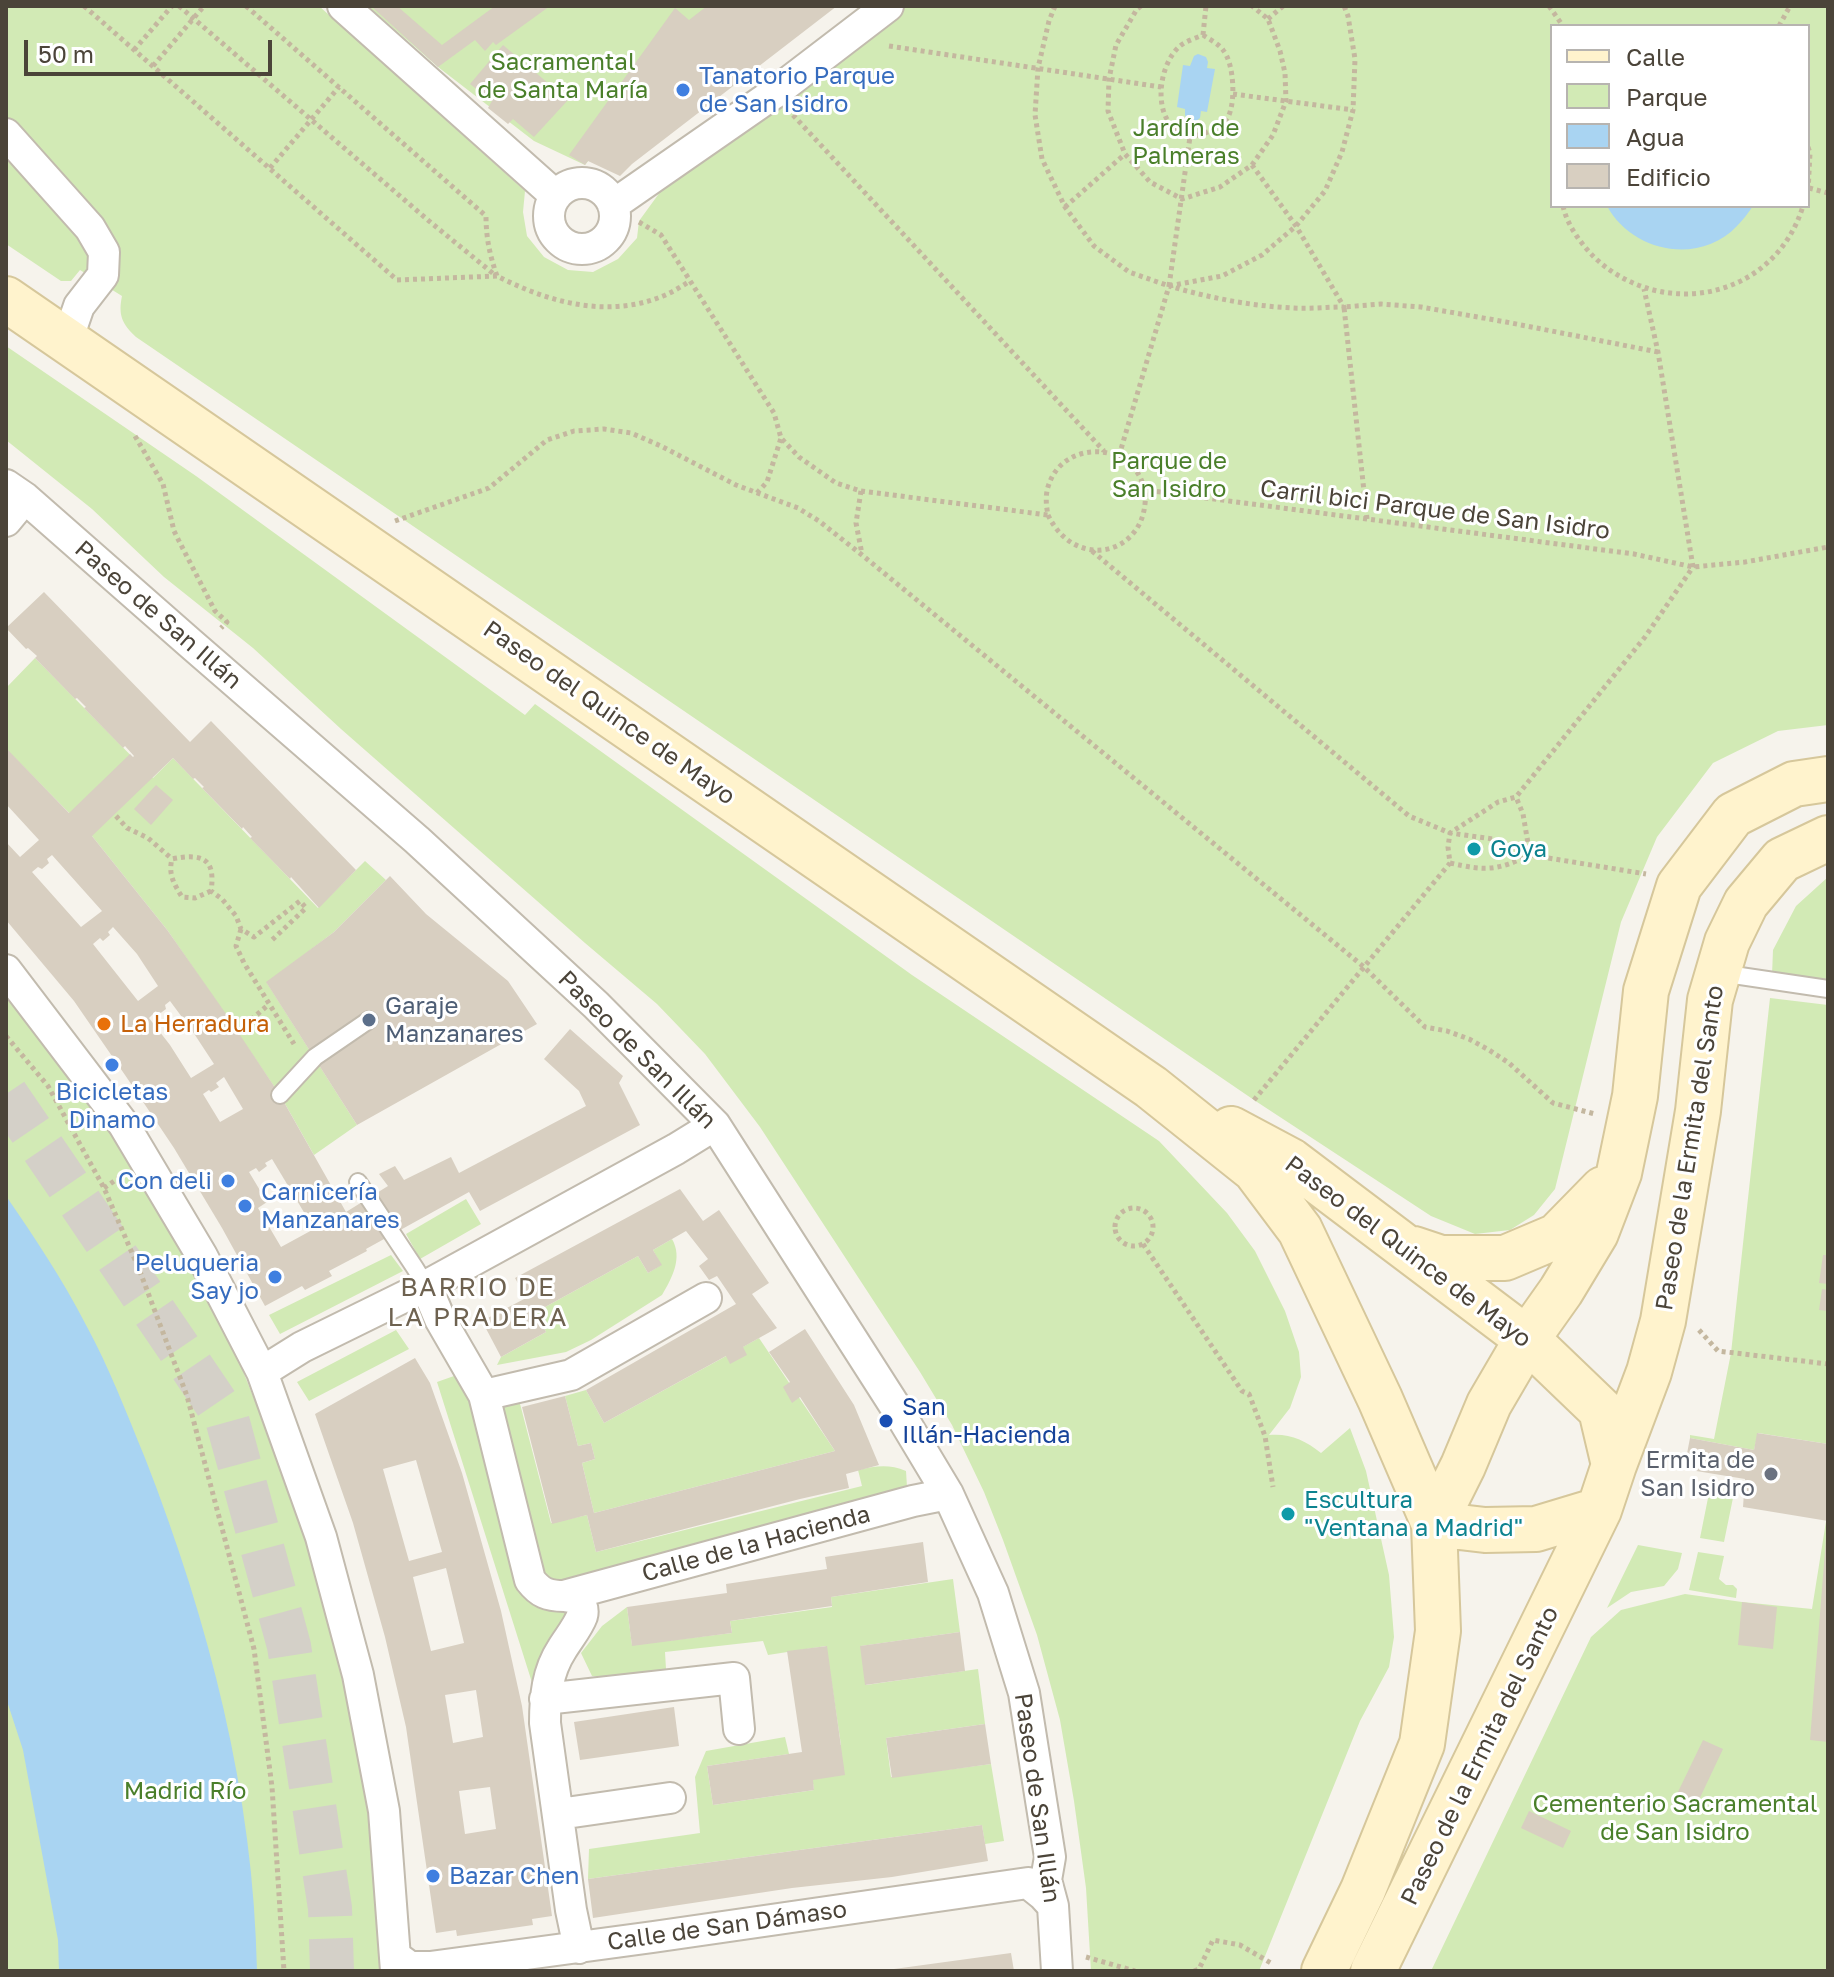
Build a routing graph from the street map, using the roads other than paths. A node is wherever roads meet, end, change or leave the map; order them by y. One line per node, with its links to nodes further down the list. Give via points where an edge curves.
1 (343, 6): 4 (street)
2 (888, 6): 5 (street)
3 (6, 134): 7 (street, via 90,228 104,252 103,275 79,306)
4 (556, 196): 5 (street, via 582,184 601,189); 5 (street, via 551,228 566,246 577,249 589,249 608,237)
5 (614, 210)
6 (6, 299): 7 (street, Paseo del Quince de Mayo)
7 (67, 341): 15 (street, Paseo del Quince de Mayo)
8 (12, 501): 17 (street, Paseo de San Illán, via 417,840 596,1005)
9 (1828, 779): 18 (street, Paseo de la Ermita del Santo, via 1794,784 1733,815 1679,886 1646,991 1635,1096)
10 (1828, 838): 12 (street, Paseo de la Ermita del Santo, via 1782,860 1746,903)
11 (6, 970): 24 (street, via 124,1125 202,1256)
12 (1718, 972): 13 (lane); 26 (street, Paseo de la Ermita del Santo, via 1663,1321)
13 (1828, 989)
14 (369, 1020): 16 (lane, via 315,1057)
15 (1151, 1087): 20 (street, Paseo del Quince de Mayo, via 1291,1161); 29 (street, Paseo del Quince de Mayo, via 1255,1170 1300,1230)
16 (280, 1095)
17 (715, 1125): 21 (street); 27 (street, Paseo de San Illán)
18 (1619, 1173): 20 (street, via 1557,1236 1505,1258 1441,1258); 23 (street, Paseo de la Ermita del Santo, via 1596,1233)
19 (358, 1182): 21 (lane)
20 (1405, 1247): 23 (street, Paseo del Quince de Mayo)
21 (426, 1286): 24 (street); 25 (street)
22 (706, 1298): 25 (street, via 571,1375)
23 (1527, 1339): 26 (street, Paseo del Quince de Mayo, via 1601,1410); 29 (street, Paseo de la Ermita del Santo, via 1489,1404)
24 (262, 1372): 39 (street, via 321,1537 358,1675 384,1811)
25 (484, 1395): 30 (street, via 530,1580 539,1591)
26 (1614, 1465): 28 (street, Paseo de la Ermita del Santo)
27 (948, 1494): 30 (street, Calle de la Hacienda); 35 (street, Paseo de San Illán, via 993,1593 1024,1693)
28 (1599, 1510): 29 (street, via 1536,1529); 42 (street, Paseo de la Ermita del Santo)
29 (1434, 1524): 41 (street, Paseo de la Ermita del Santo, via 1438,1631 1422,1744)
30 (564, 1596): 31 (street, via 577,1598 582,1615 554,1663)
31 (545, 1699): 32 (street, via 734,1678); 34 (street)
32 (739, 1729)
33 (670, 1798): 34 (street)
34 (559, 1814): 38 (street)
35 (1050, 1857): 36 (street, via 1046,1868); 37 (street, Paseo de San Illán, via 1046,1880)
36 (1028, 1883): 37 (street); 38 (street, Calle de San Dámaso)
37 (1053, 1906): 40 (street, Paseo de San Illán)
38 (579, 1948): 39 (street, Calle de San Dámaso, via 430,1967)
39 (395, 1963)
40 (1057, 1971)
41 (1324, 1971)
42 (1373, 1971)

